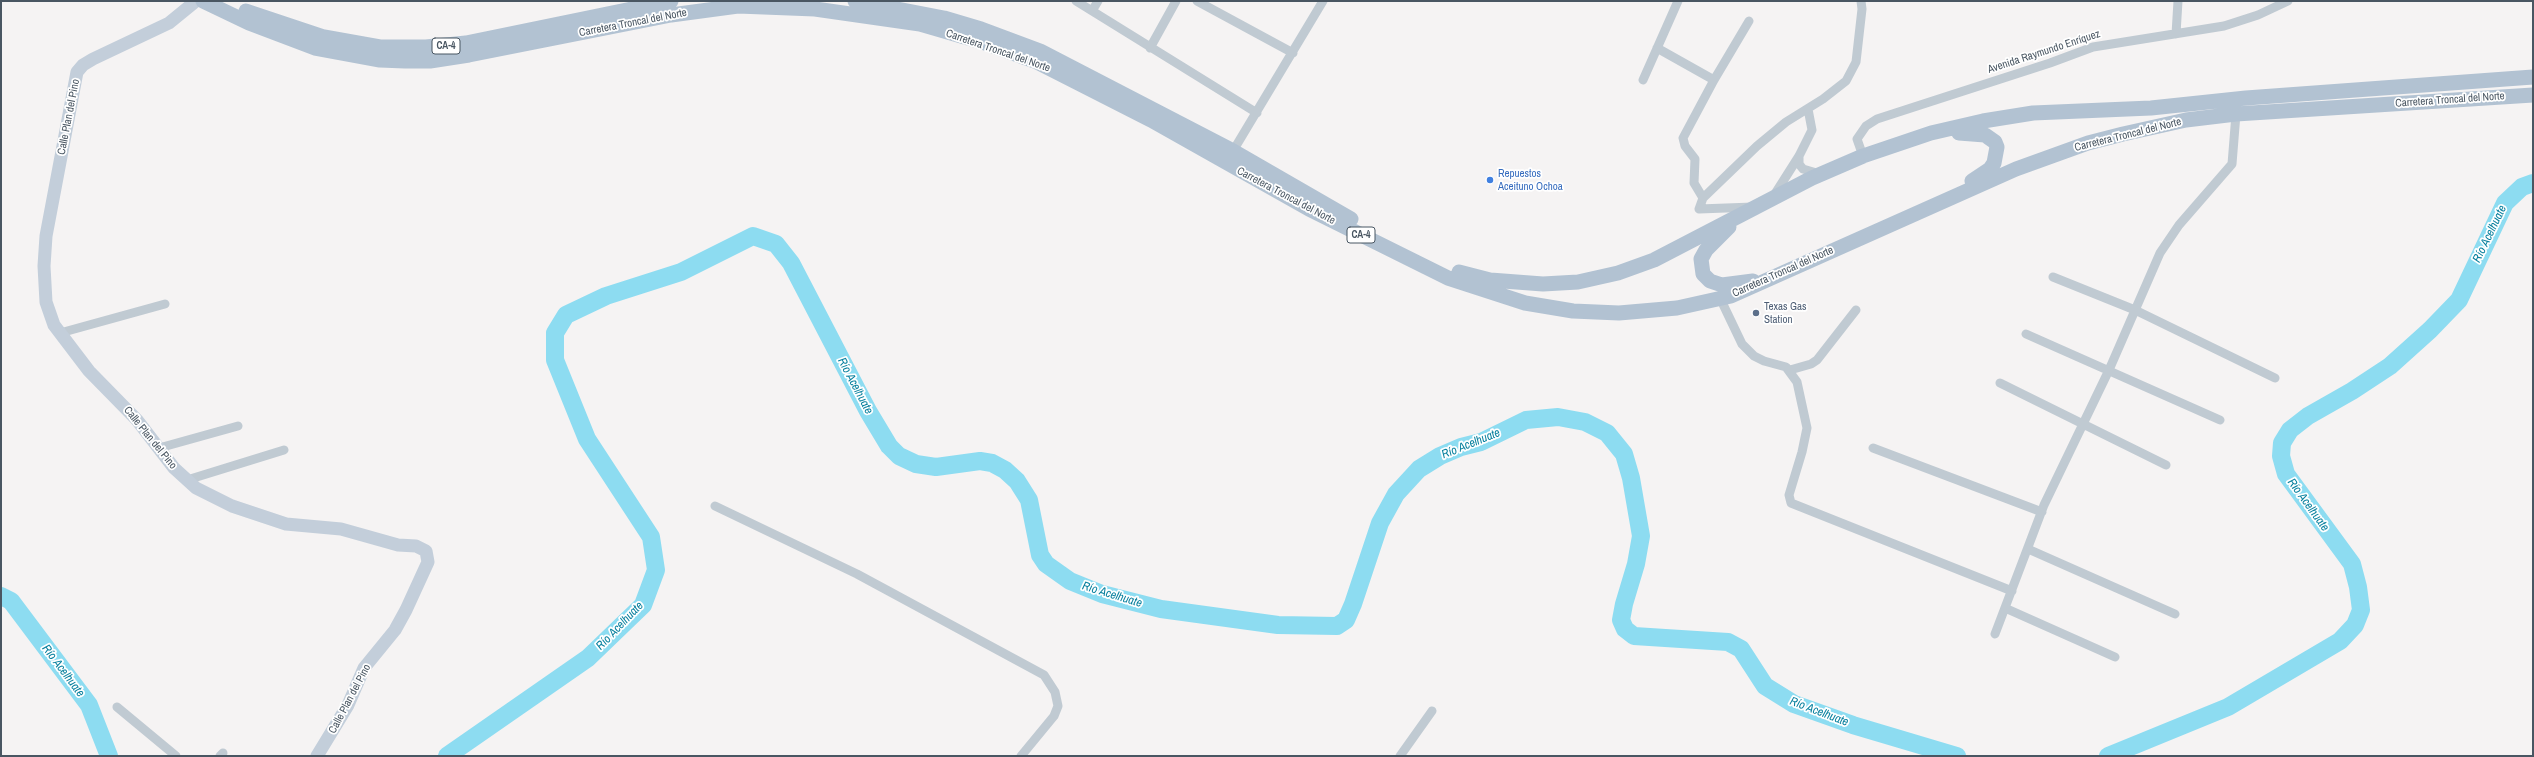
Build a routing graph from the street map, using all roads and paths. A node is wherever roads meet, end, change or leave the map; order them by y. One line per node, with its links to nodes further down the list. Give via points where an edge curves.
1 (196, 1): 43 (street, Calle Plan del Pino, via 170,23 93,59 83,65 78,72 52,201 44,258 46,302 50,317)
2 (204, 1): 39 (main road, Carretera Troncal del Norte / CA-4, via 249,23 315,48 380,60 405,61 430,61 469,55 671,15 738,6 815,9 920,24 982,42 1037,62 1151,120 1328,219 1421,266 1476,288 1525,303 1619,313 1677,308)
3 (224, 1): 4 (main road, Carretera Troncal del Norte / CA-4, via 253,14 324,37 380,47 408,48 466,43)
4 (671, 1)
5 (855, 1): 29 (main road, Carretera Troncal del Norte / CA-4, via 931,14 981,29 1033,49 1087,74)
6 (1076, 1): 15 (street)
7 (1098, 1): 15 (street)
8 (1176, 1): 18 (street)
9 (1196, 1): 20 (street)
10 (1324, 1): 20 (street)
11 (1678, 1): 19 (street)
12 (1861, 1): 25 (street, via 1862,9 1852,71 1846,80)
13 (2178, 1): 17 (street)
14 (2288, 1): 17 (street, Avenida Raymundo Enríquez, via 2258,15 2224,26)
15 (1092, 10): 18 (street)
16 (1749, 21): 23 (street)
17 (2176, 34): 31 (street, Avenida Raymundo Enríquez, via 2093,47 1877,119 1866,126 1857,139)
18 (1150, 48): 26 (street)
19 (1657, 48): 22 (street); 23 (street)
20 (1293, 53): 26 (street)
21 (2533, 77): 28 (main road, Carretera Troncal del Norte / CA-4, via 2246,98 2151,108 2033,113)
22 (1643, 80)
23 (1714, 80): 34 (street, via 1684,138 1685,146 1695,159 1694,183)
24 (2533, 95): 27 (main road, Carretera Troncal del Norte / CA-4)
25 (1808, 109): 30 (street, via 1812,130); 34 (street, via 1786,122 1757,146)
26 (1257, 113): 29 (street)
27 (2236, 114): 35 (main road, Carretera Troncal del Norte / CA-4, via 2186,120 2088,144 2016,169); 42 (street, via 2232,164 2179,224 2160,253)
28 (1931, 133): 31 (main road, Carretera Troncal del Norte / CA-4); 35 (main road, via 1981,133 1994,142 1998,152 1990,169)
29 (1233, 151): 36 (main road, Carretera Troncal del Norte / CA-4, via 1333,210 1437,263 1490,280 1560,284 1618,274 1654,260)
30 (1799, 156): 32 (street, via 1799,164 1803,169); 33 (street)
31 (1863, 156): 32 (main road, Carretera Troncal del Norte / CA-4)
32 (1821, 174): 33 (main road, Carretera Troncal del Norte / CA-4)
33 (1772, 197): 36 (main road, Carretera Troncal del Norte / CA-4)
34 (1703, 198): 36 (street, via 1699,209)
35 (1936, 204): 38 (main road, Carretera Troncal del Norte / CA-4)
36 (1748, 210): 38 (main road, via 1706,250 1701,259 1703,274 1710,281 1722,285)
37 (2053, 277): 42 (street)
38 (1774, 278): 39 (main road, Carretera Troncal del Norte / CA-4)
39 (1720, 298): 45 (street, via 1742,344 1754,356)
40 (165, 304): 43 (street)
41 (1856, 310): 45 (street, via 1817,360)
42 (2135, 310): 46 (street); 47 (street)
43 (60, 333): 52 (street, Calle Plan del Pino, via 89,371 137,420)
44 (2026, 334): 46 (street)
45 (1790, 370): 60 (street, via 1797,382 1807,428 1789,495 1791,503)
46 (2109, 370): 49 (street); 50 (street)
47 (2275, 378)
48 (2000, 383): 50 (street)
49 (2220, 420)
50 (2082, 424): 55 (street); 58 (street)
51 (238, 426): 52 (street)
52 (159, 448): 56 (street, Calle Plan del Pino)
53 (1873, 448): 58 (street)
54 (284, 450): 56 (street)
55 (2166, 465)
56 (187, 480): 68 (street, Calle Plan del Pino, via 196,488 232,506 286,524 341,529 398,545 421,547 429,556 395,630 364,668 348,705)
57 (714, 506): 69 (street, via 857,574 1044,675 1055,692 1058,706 1054,716)
58 (2042, 512): 59 (street)
59 (2028, 549): 60 (street); 62 (street)
60 (2012, 591): 61 (street)
61 (2005, 608): 63 (street); 64 (street)
62 (2175, 614)
63 (1995, 634)
64 (2115, 657)
65 (117, 707): 67 (street)
66 (1432, 710): 70 (street)
67 (176, 756)
68 (317, 756)
69 (1021, 756)
70 (1400, 756)

